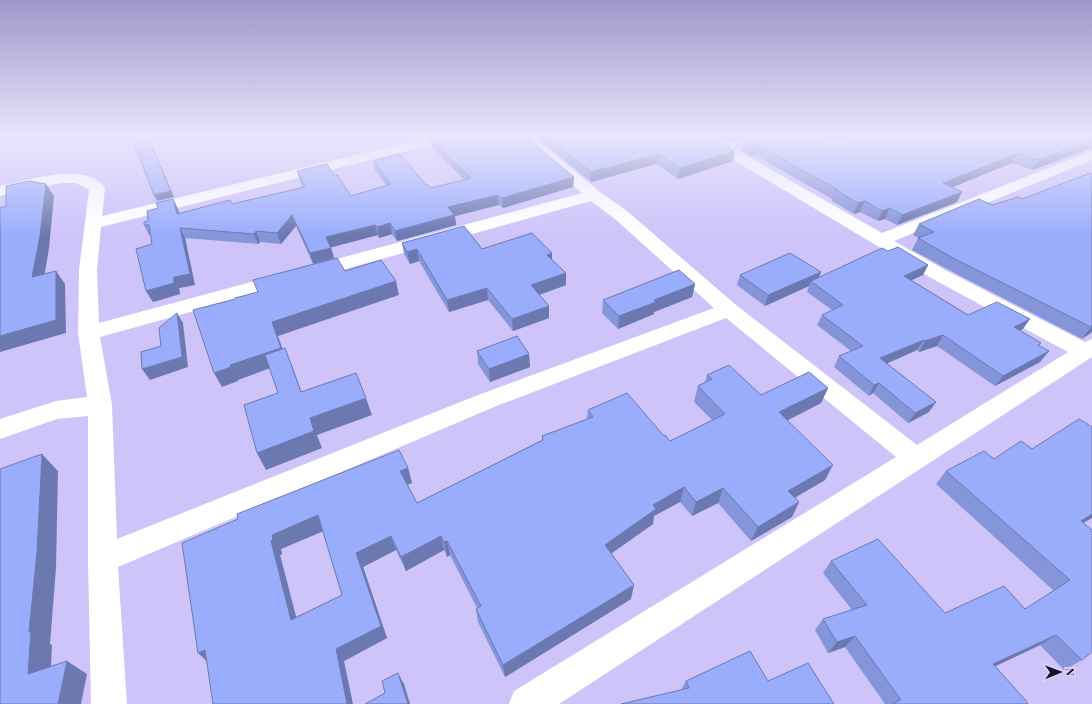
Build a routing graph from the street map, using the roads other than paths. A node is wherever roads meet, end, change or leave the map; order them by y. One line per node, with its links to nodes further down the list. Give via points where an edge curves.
1 (301, 170): 7 (street)
2 (564, 170): 6 (street)
3 (762, 170): 8 (street)
4 (1055, 170): 8 (street)
5 (0, 191): 7 (street, via 61,178 79,178 97,188)
6 (594, 195): 9 (street, via 622,215); 10 (street)
7 (93, 224): 10 (street, via 88,270)
8 (881, 240): 11 (street, via 938,274)
9 (729, 310): 14 (street); 15 (street, via 486,401)
10 (89, 333): 12 (street)
11 (1088, 349): 14 (street)
12 (100, 404): 13 (street, via 56,410); 15 (street)
13 (0, 429)
14 (916, 459): 17 (street)
15 (103, 559): 16 (street)
16 (109, 704)
17 (528, 704)

